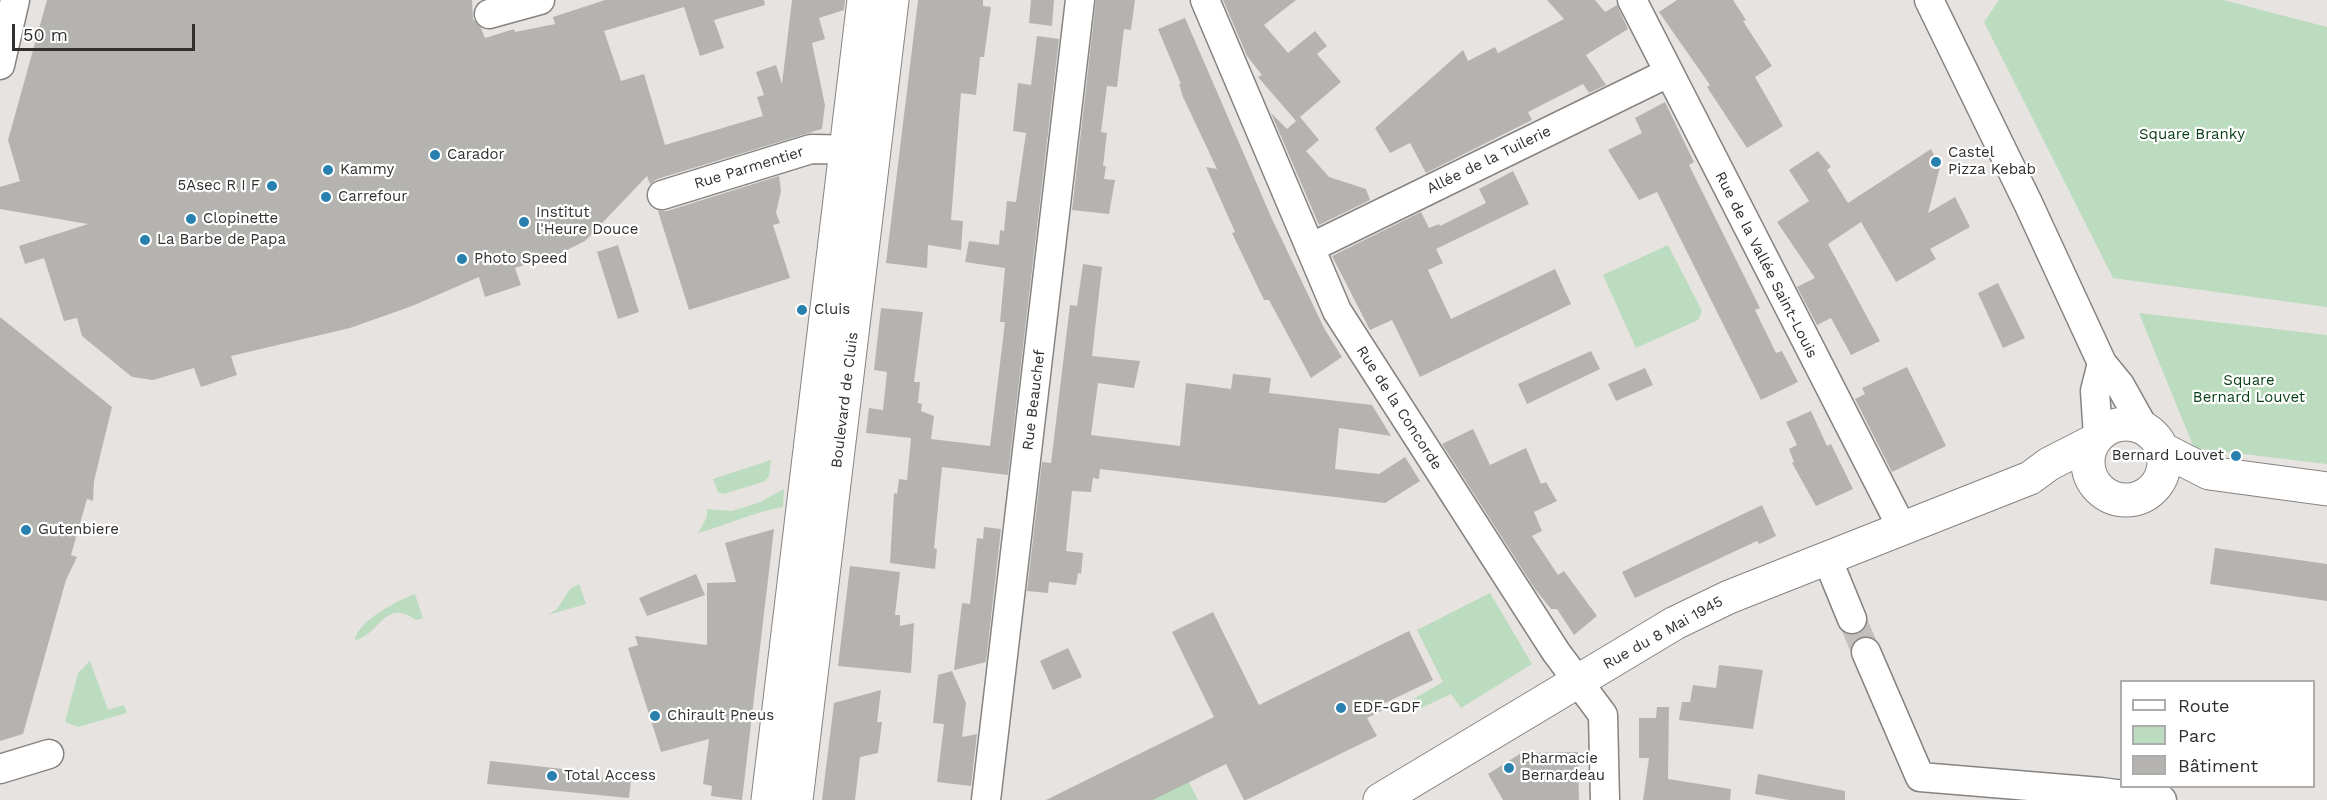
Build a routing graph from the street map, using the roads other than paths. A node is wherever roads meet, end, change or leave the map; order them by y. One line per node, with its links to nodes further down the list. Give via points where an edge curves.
1 (15, 0): 10 (street)
2 (540, 0): 9 (street)
3 (864, 0): 12 (main road, Boulevard de Cluis)
4 (892, 0): 12 (main road, Boulevard de Cluis)
5 (1080, 0): 32 (street, Rue Beauchef)
6 (1205, 0): 14 (street, Rue de la Concorde)
7 (1632, 0): 11 (street, Rue de la Vallée Saint-Louis)
8 (1929, 0): 15 (street)
9 (489, 14)
10 (0, 65)
11 (1668, 73): 14 (street, Allée de la Tuilerie); 23 (street, Rue de la Vallée Saint-Louis)
12 (860, 149): 13 (street, Rue Parmentier, via 811,149); 30 (main road, Boulevard de Cluis); 31 (main road, Boulevard de Cluis)
13 (662, 195)
14 (1310, 248): 27 (street, Rue de la Concorde, via 1337,311)
15 (2102, 363): 16 (street); 17 (street, via 2095,391)
16 (2153, 438): 17 (main road, via 2128,424 2112,427); 18 (main road); 21 (main road, via 2164,462)
17 (2096, 439): 19 (main road, Rue du 8 Mai 1945); 20 (main road, via 2089,461)
18 (2209, 473): 21 (main road); 22 (main road)
19 (2030, 478): 20 (main road, Rue du 8 Mai 1945); 23 (main road, Rue du 8 Mai 1945)
20 (2094, 482): 21 (main road, via 2109,495 2128,500 2144,496)
21 (2156, 486)
22 (2327, 489)
23 (1902, 528): 24 (main road, Rue du 8 Mai 1945)
24 (1827, 558): 25 (street); 27 (main road, Rue du 8 Mai 1945, via 1684,619)
25 (1852, 619)
26 (1866, 652): 35 (street, via 1920,777)
27 (1578, 681): 33 (main road, Rue du 8 Mai 1945); 34 (street, Rue de la Concorde, via 1603,715)
28 (50, 754): 29 (street)
29 (0, 769)
30 (768, 800)
31 (796, 800)
32 (986, 800)
33 (1380, 800)
34 (1605, 800)
35 (2162, 800)

